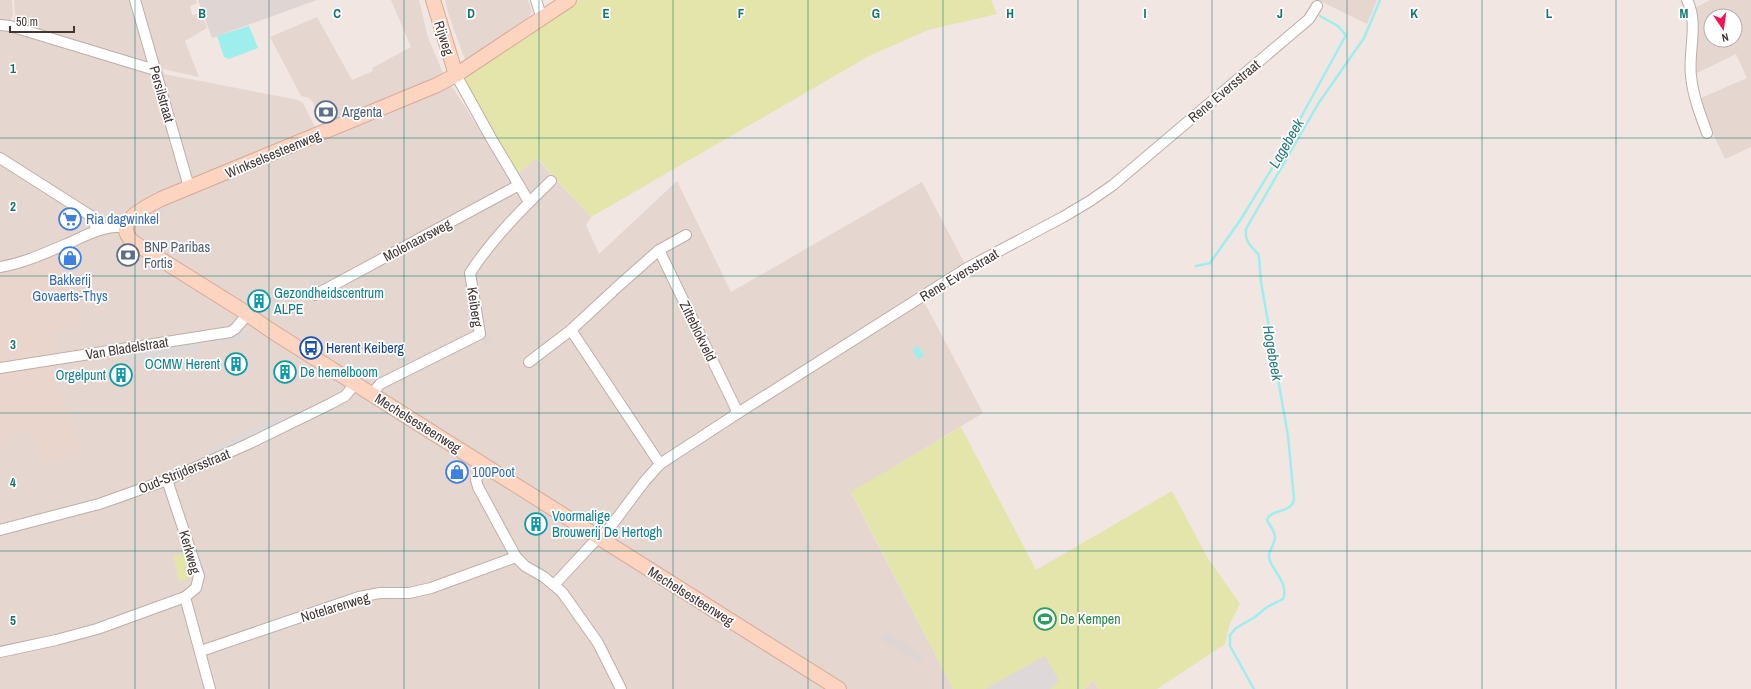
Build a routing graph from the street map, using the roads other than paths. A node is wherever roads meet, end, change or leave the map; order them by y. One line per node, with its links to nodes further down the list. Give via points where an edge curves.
1 (135, 0): 9 (street, Persilstraat)
2 (433, 0): 10 (street, Rijweg)
3 (536, 0): 7 (street)
4 (569, 0): 7 (street, Winkselsesteenweg)
5 (1686, 0): 11 (street, via 1692,16 1693,92)
6 (1317, 6): 29 (street, Rene Eversstraat, via 1309,19 1090,201 968,268)
7 (542, 19): 10 (street, Winkselsesteenweg)
8 (0, 25): 9 (street)
9 (155, 70): 15 (street, Persilstraat)
10 (456, 75): 14 (street); 15 (street, Winkselsesteenweg)
11 (1707, 133)
12 (0, 158): 18 (street, via 91,216)
13 (551, 181): 16 (street, Keiberg)
14 (519, 184): 16 (street); 22 (street, Molenaarsweg)
15 (189, 188): 17 (street, Winkselsesteenweg, via 137,212)
16 (529, 202): 28 (street, Keiberg, via 470,273 480,334 380,384)
17 (126, 227): 18 (street); 23 (street, Mechelsesteenweg, via 127,235 133,242)
18 (97, 230): 21 (street, via 34,258)
19 (686, 235): 20 (street)
20 (659, 250): 24 (street); 29 (street, Zitteblokveld)
21 (0, 267)
22 (315, 295)
23 (247, 315): 26 (street, Van Bladelstraat, via 236,329 230,332); 27 (street, Mechelsesteenweg)
24 (571, 330): 25 (street); 30 (street)
25 (529, 362)
26 (0, 368)
27 (355, 384): 28 (street, Mechelsesteenweg); 32 (street, Oud-Strijdersstraat, via 345,396 335,402)
28 (372, 394): 31 (street, Mechelsesteenweg)
29 (738, 413): 30 (street, Rene Eversstraat)
30 (660, 464): 34 (street, Rene Eversstraat)
31 (484, 465): 34 (street, Mechelsesteenweg); 35 (street, via 476,480 478,487)
32 (168, 480): 33 (street, Oud-Strijdersstraat, via 99,504); 37 (street, Kerkweg, via 199,576 196,588)
33 (0, 530)
34 (599, 538): 36 (street, Rene Eversstraat); 42 (street, Mechelsesteenweg)
35 (516, 557): 36 (street); 38 (street, Notelarenweg, via 432,588 409,593 380,593 360,597)
36 (554, 585): 41 (street, via 562,592 598,643)
37 (185, 597): 38 (street, Kerkweg); 39 (street, via 97,629)
38 (201, 651): 40 (street, Kerkweg)
39 (0, 652)
40 (210, 689)
41 (621, 689)
42 (839, 689)

